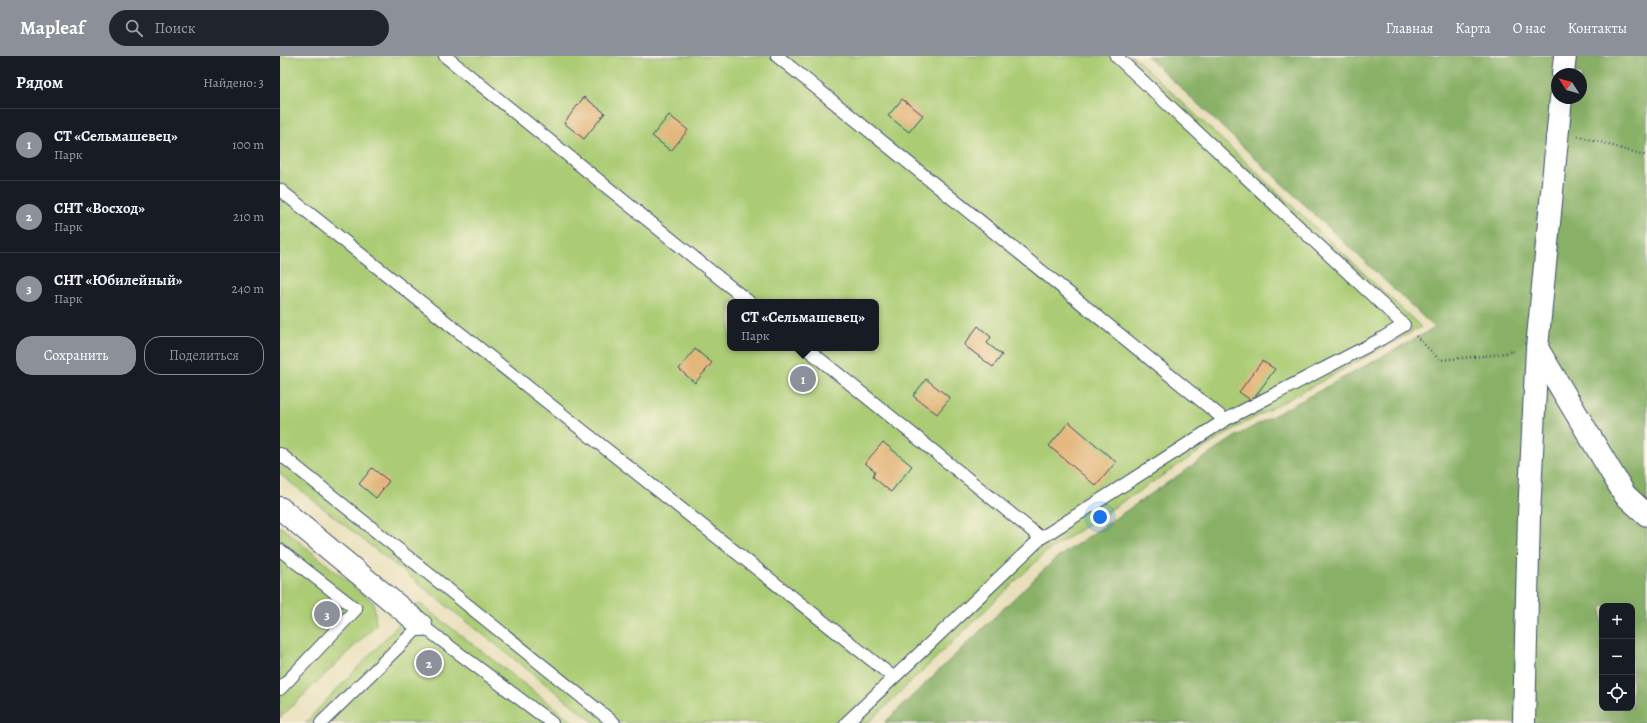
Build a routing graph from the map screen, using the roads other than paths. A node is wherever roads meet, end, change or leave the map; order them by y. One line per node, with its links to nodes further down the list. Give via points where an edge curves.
1 (445, 56): 8 (lane)
2 (777, 56): 11 (lane)
3 (1116, 56): 11 (lane, via 1404,325)
4 (1565, 56): 5 (street)
5 (1564, 68)
6 (1560, 104): 9 (street)
7 (280, 190): 18 (lane)
8 (745, 299)
9 (1537, 348): 14 (street, via 1625,495); 24 (street)
10 (810, 351): 15 (lane)
11 (1224, 420): 15 (lane)
12 (280, 454): 22 (lane)
13 (280, 508): 17 (street)
14 (1647, 515)
15 (1041, 538): 18 (lane)
16 (280, 550): 19 (lane, via 356,609)
17 (421, 625): 20 (lane); 21 (lane)
18 (893, 678): 23 (lane)
19 (280, 689)
20 (321, 723)
21 (552, 723)
22 (614, 723)
23 (846, 723)
24 (1524, 723)

